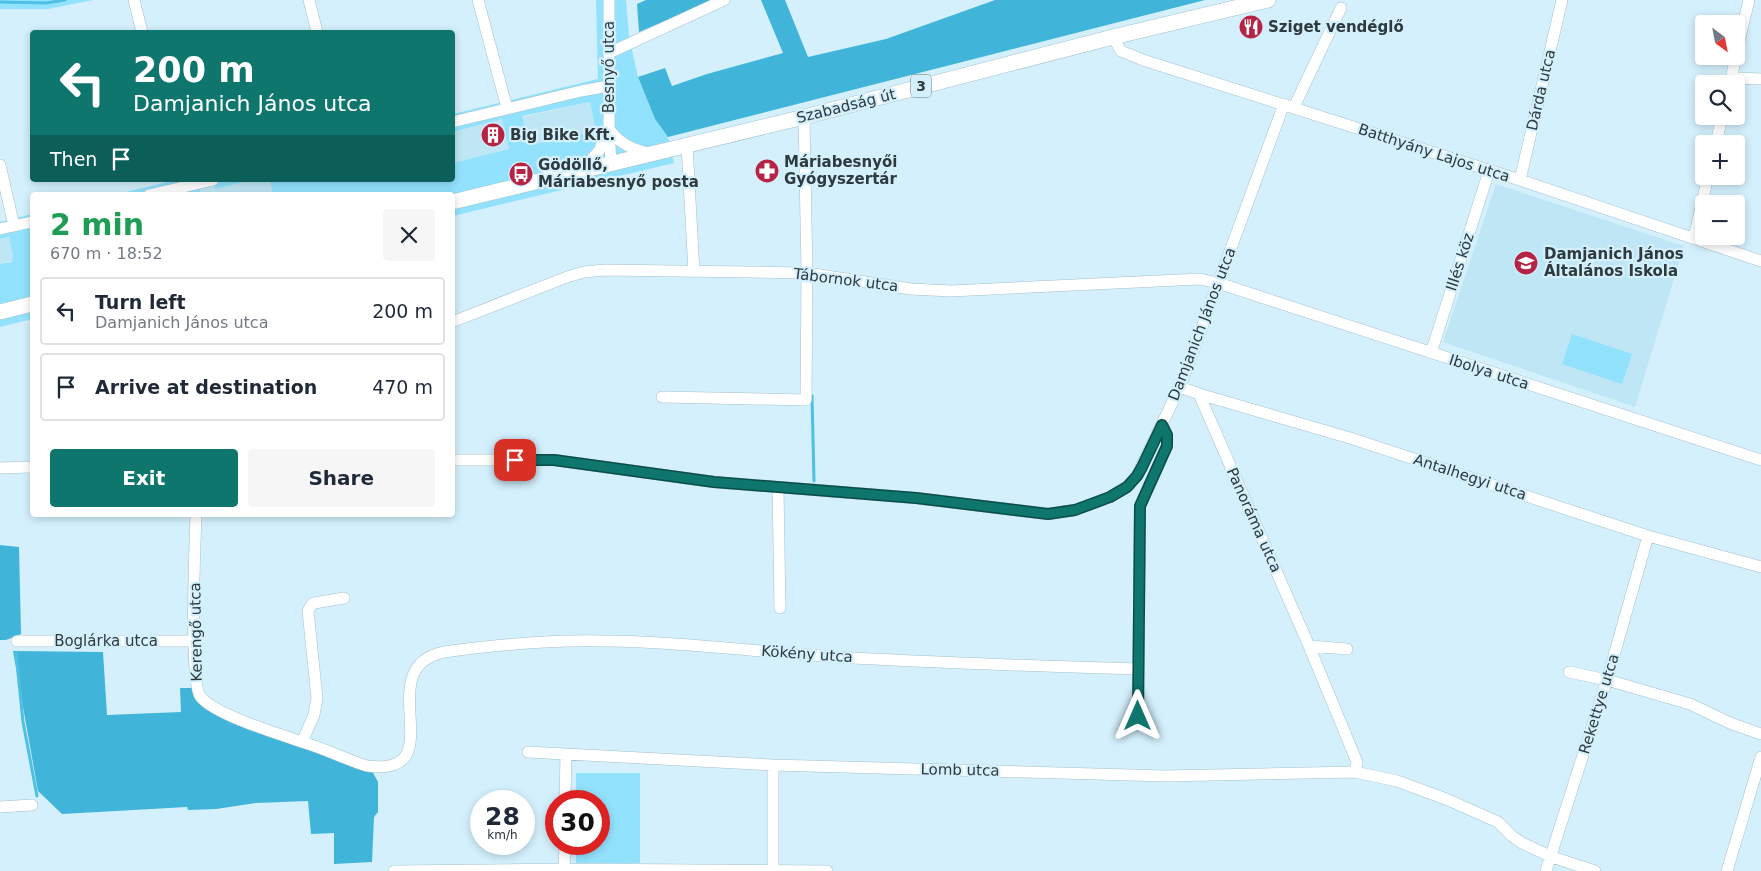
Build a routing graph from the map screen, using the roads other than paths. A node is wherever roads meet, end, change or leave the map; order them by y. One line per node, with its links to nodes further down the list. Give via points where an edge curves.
1 (134, 0): 11 (street)
2 (309, 0): 12 (street)
3 (478, 0): 19 (street)
4 (609, 0): 14 (street, Besnyő utca)
5 (724, 0): 14 (street)
6 (1268, 0): 13 (main road, Szabadság út / 3)
7 (1562, 0): 29 (street, Dárda utca)
8 (1748, 0): 10 (street)
9 (1341, 8): 18 (street, Damjanich János utca)
10 (1745, 15)
11 (142, 30)
12 (316, 30)
13 (1113, 37): 18 (street, Batthyány Lajos utca, via 1121,51 1131,56); 20 (main road, Szabadság út / 3)
14 (609, 53): 17 (street, Besnyő utca)
15 (1761, 79): 16 (street)
16 (1745, 80)
17 (609, 86): 19 (street); 22 (street, Besnyő utca)
18 (1289, 106): 28 (street, Batthyány Lajos utca); 42 (street, Damjanich János utca)
19 (507, 108): 21 (street)
20 (804, 116): 23 (main road, Szabadság út / 3); 41 (street)
21 (455, 121)
22 (609, 129): 24 (street, via 625,146); 25 (street, Besnyő utca); 27 (street, via 599,151)
23 (687, 146): 24 (main road, Szabadság út / 3); 40 (street)
24 (650, 154): 25 (main road, Szabadság út / 3)
25 (611, 163): 27 (main road, Szabadság út / 3)
26 (0, 165): 36 (street)
27 (582, 170): 34 (main road, Szabadság út / 3)
28 (1489, 171): 29 (street, Batthyány Lajos utca); 46 (street, Illés köz)
29 (1520, 180): 38 (street, Batthyány Lajos utca)
30 (205, 182): 32 (street)
31 (1706, 185): 38 (street)
32 (181, 188): 33 (street)
33 (163, 192)
34 (455, 201)
35 (30, 222): 36 (street)
36 (14, 226): 37 (street)
37 (0, 229)
38 (1694, 238): 39 (street, Batthyány Lajos utca)
39 (1761, 261)
40 (694, 272): 41 (street, Tábornok utca); 45 (street, Tábornok utca, via 584,272)
41 (807, 273): 42 (street, Tábornok utca, via 944,291 1200,279); 49 (street, via 806,400)
42 (1218, 283): 46 (street, Ibolya utca); 47 (street, Damjanich János utca)
43 (30, 304): 44 (main road)
44 (0, 312)
45 (455, 321)
46 (1431, 353): 52 (street, Ibolya utca)
47 (1180, 387): 48 (street, Antalhegyi utca); 50 (street, Damjanich János utca)
48 (1199, 394): 57 (street, Antalhegyi utca, via 1350,438); 63 (street, Panoráma utca)
49 (662, 397)
50 (1162, 425): 55 (street, Damjanich János utca, via 1137,476 1127,487 1098,502 1060,513); 66 (street, via 1167,435 1167,446 1140,506)
51 (455, 460): 55 (street, Damjanich János utca, via 554,460)
52 (1761, 460)
53 (30, 467): 54 (street)
54 (0, 468)
55 (778, 488): 60 (street)
56 (196, 517): 61 (street, Kerengő utca)
57 (1648, 536): 58 (street, Antalhegyi utca); 68 (street, Rekettye utca)
58 (1761, 568)
59 (344, 598): 71 (street, via 314,603 308,611 317,698 314,715)
60 (780, 608)
61 (194, 640): 62 (street, Boglárka utca); 71 (street, Kerengő utca, via 197,687 205,701 237,719)
62 (18, 642)
63 (1309, 646): 65 (street); 76 (street, Panoráma utca, via 1357,762)
64 (475, 648): 66 (street, Kökény utca, via 566,641 630,642 954,664); 71 (street, Kerengő utca, via 440,653 418,665 411,684 409,747 398,764 367,766)
65 (1347, 649)
66 (1138, 669): 69 (street)
67 (1569, 672): 68 (street)
68 (1608, 680): 70 (street, via 1690,704); 81 (street, Rekettye utca)
69 (1138, 716)
70 (1761, 734)
71 (302, 742)
72 (528, 752): 73 (street, Lomb utca)
73 (566, 754): 75 (street, Lomb utca); 77 (street)
74 (1761, 756): 88 (street)
75 (773, 765): 76 (street, Lomb utca, via 1165,776); 83 (street)
76 (1355, 772): 81 (street, via 1397,782 1480,813 1498,822 1522,843)
77 (565, 790)
78 (32, 805): 79 (street)
79 (0, 807)
80 (565, 855): 82 (street)
81 (1552, 857): 86 (street, Rekettye utca); 87 (street)
82 (564, 869): 83 (street); 84 (street)
83 (773, 870): 85 (street)
84 (394, 871)
85 (827, 871)
86 (1546, 871)
87 (1595, 871)
88 (1727, 871)

